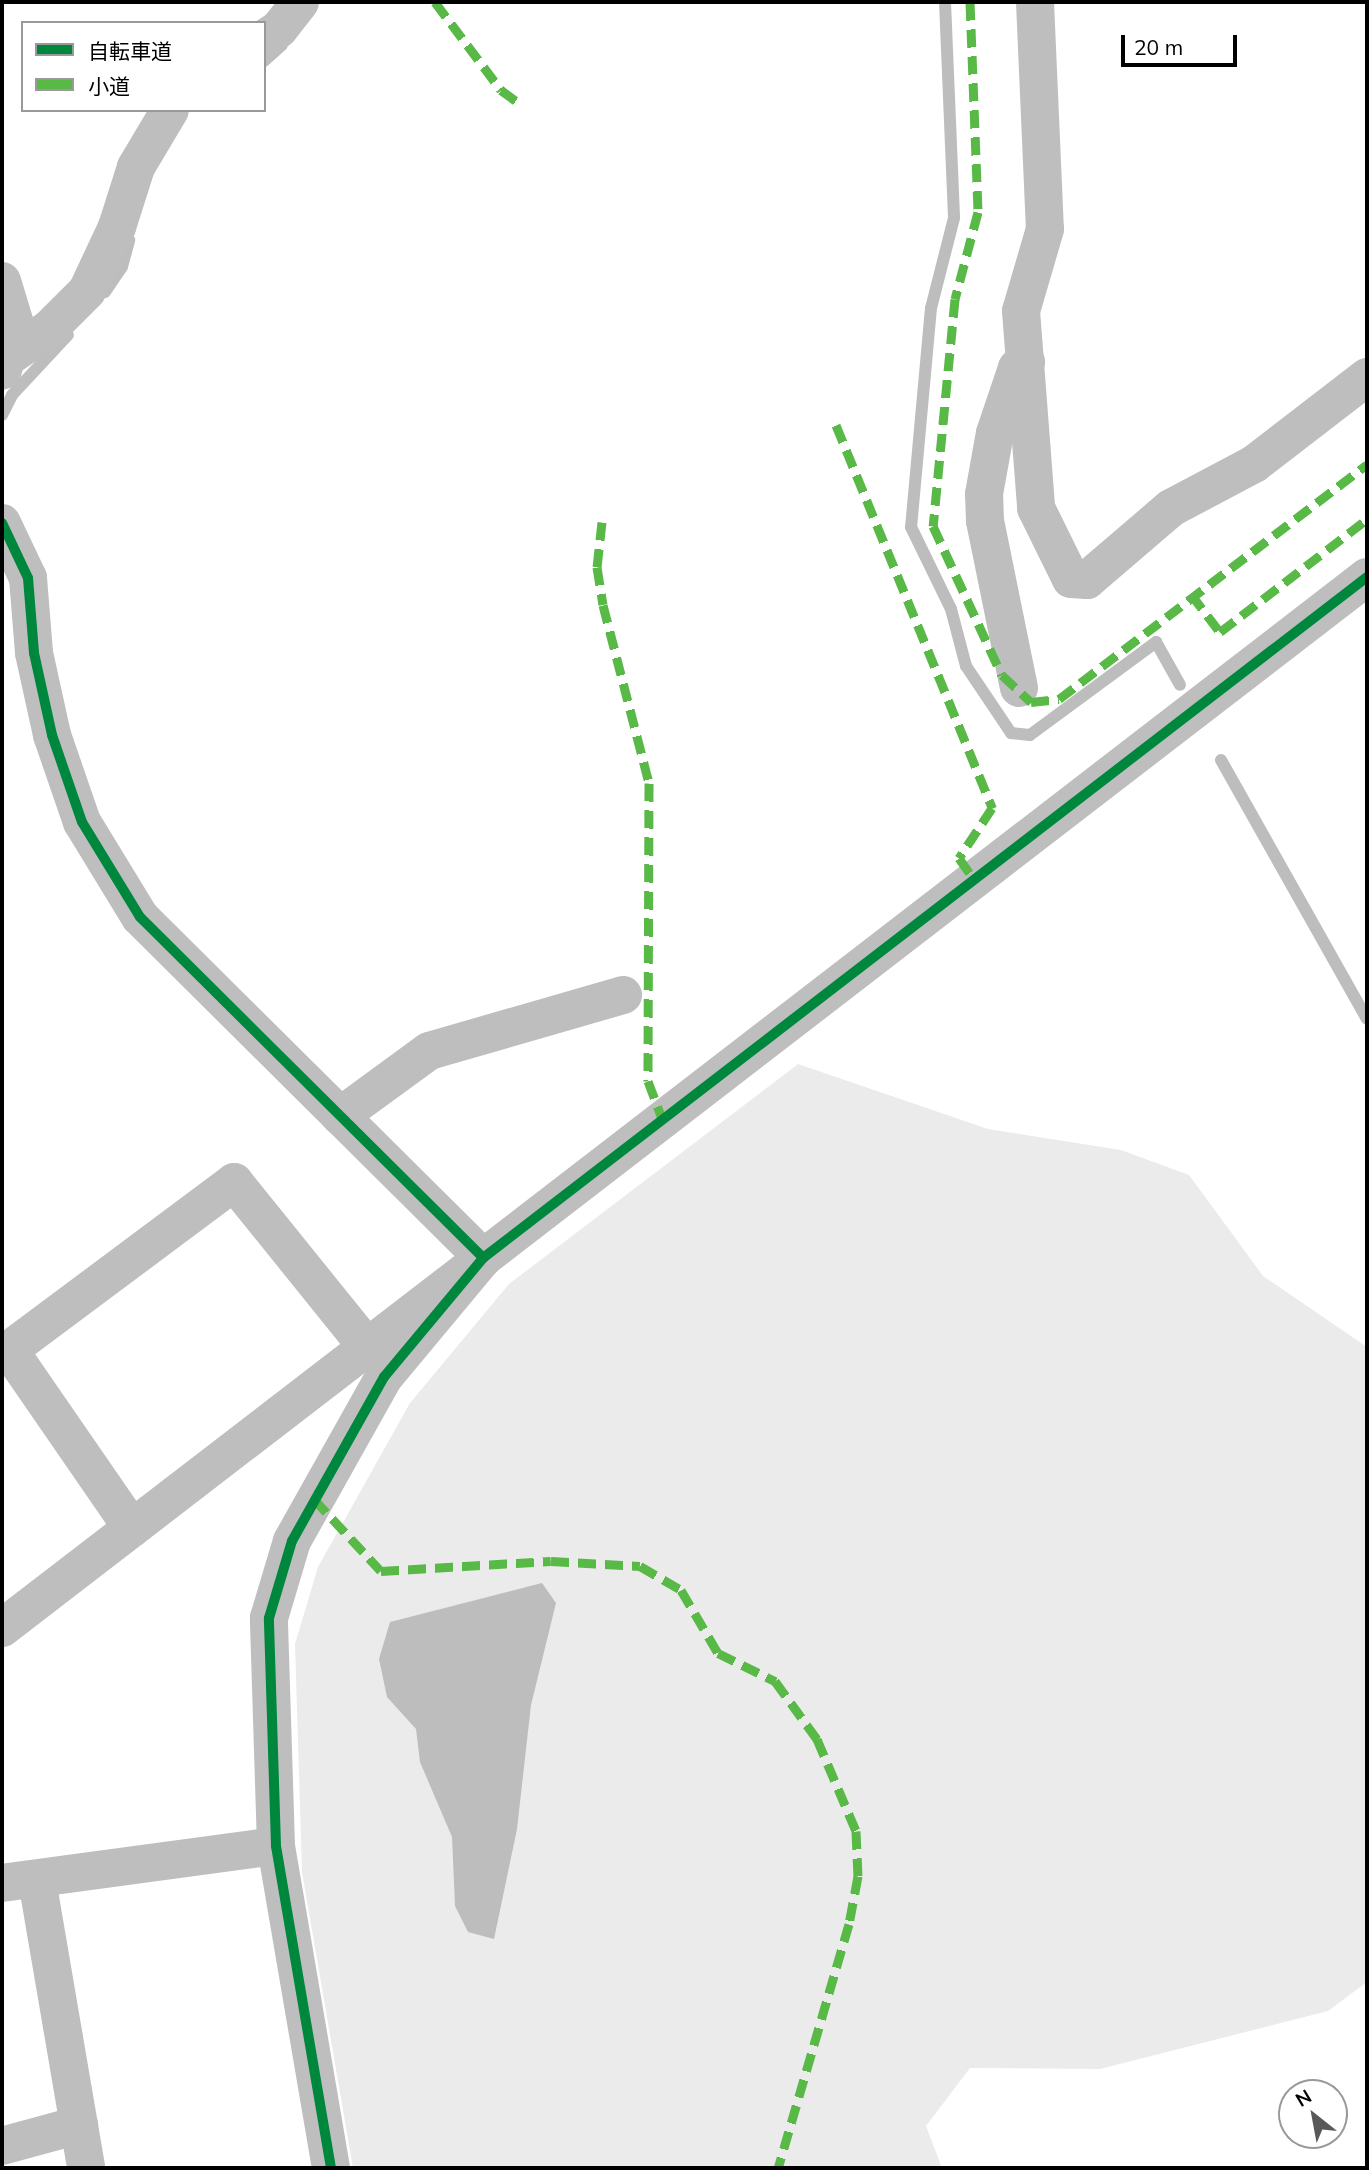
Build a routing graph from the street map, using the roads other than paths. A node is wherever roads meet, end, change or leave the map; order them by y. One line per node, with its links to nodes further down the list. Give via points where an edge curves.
1 (300, 2): 3 (street)
2 (1035, 2): 6 (street, via 1045,229 1021,312)
3 (266, 38)
4 (169, 112): 7 (street, via 136,167 117,227 87,291)
5 (2, 282): 7 (street, via 15,324)
6 (1027, 361): 8 (street, via 1036,508 1071,579 1087,580 1171,508 1254,464); 11 (street, via 1017,368 995,433 984,494 985,521)
7 (6, 364)
8 (1367, 377)
9 (2, 523): 13 (street, via 28,579 34,653 52,734 82,822 140,917)
10 (1367, 577): 14 (street)
11 (1020, 688)
12 (623, 995): 13 (street, via 429,1051)
13 (340, 1116): 14 (street)
14 (483, 1258): 15 (street); 18 (street, via 384,1377 292,1541 269,1618)
15 (368, 1347): 16 (street); 16 (street, via 234,1182 9,1350)
16 (132, 1528): 17 (street)
17 (2, 1628)
18 (276, 1846): 19 (street); 23 (street)
19 (20, 1881): 20 (street)
20 (79, 2125): 21 (street); 22 (street)
21 (2, 2146)
22 (86, 2168)
23 (331, 2168)

